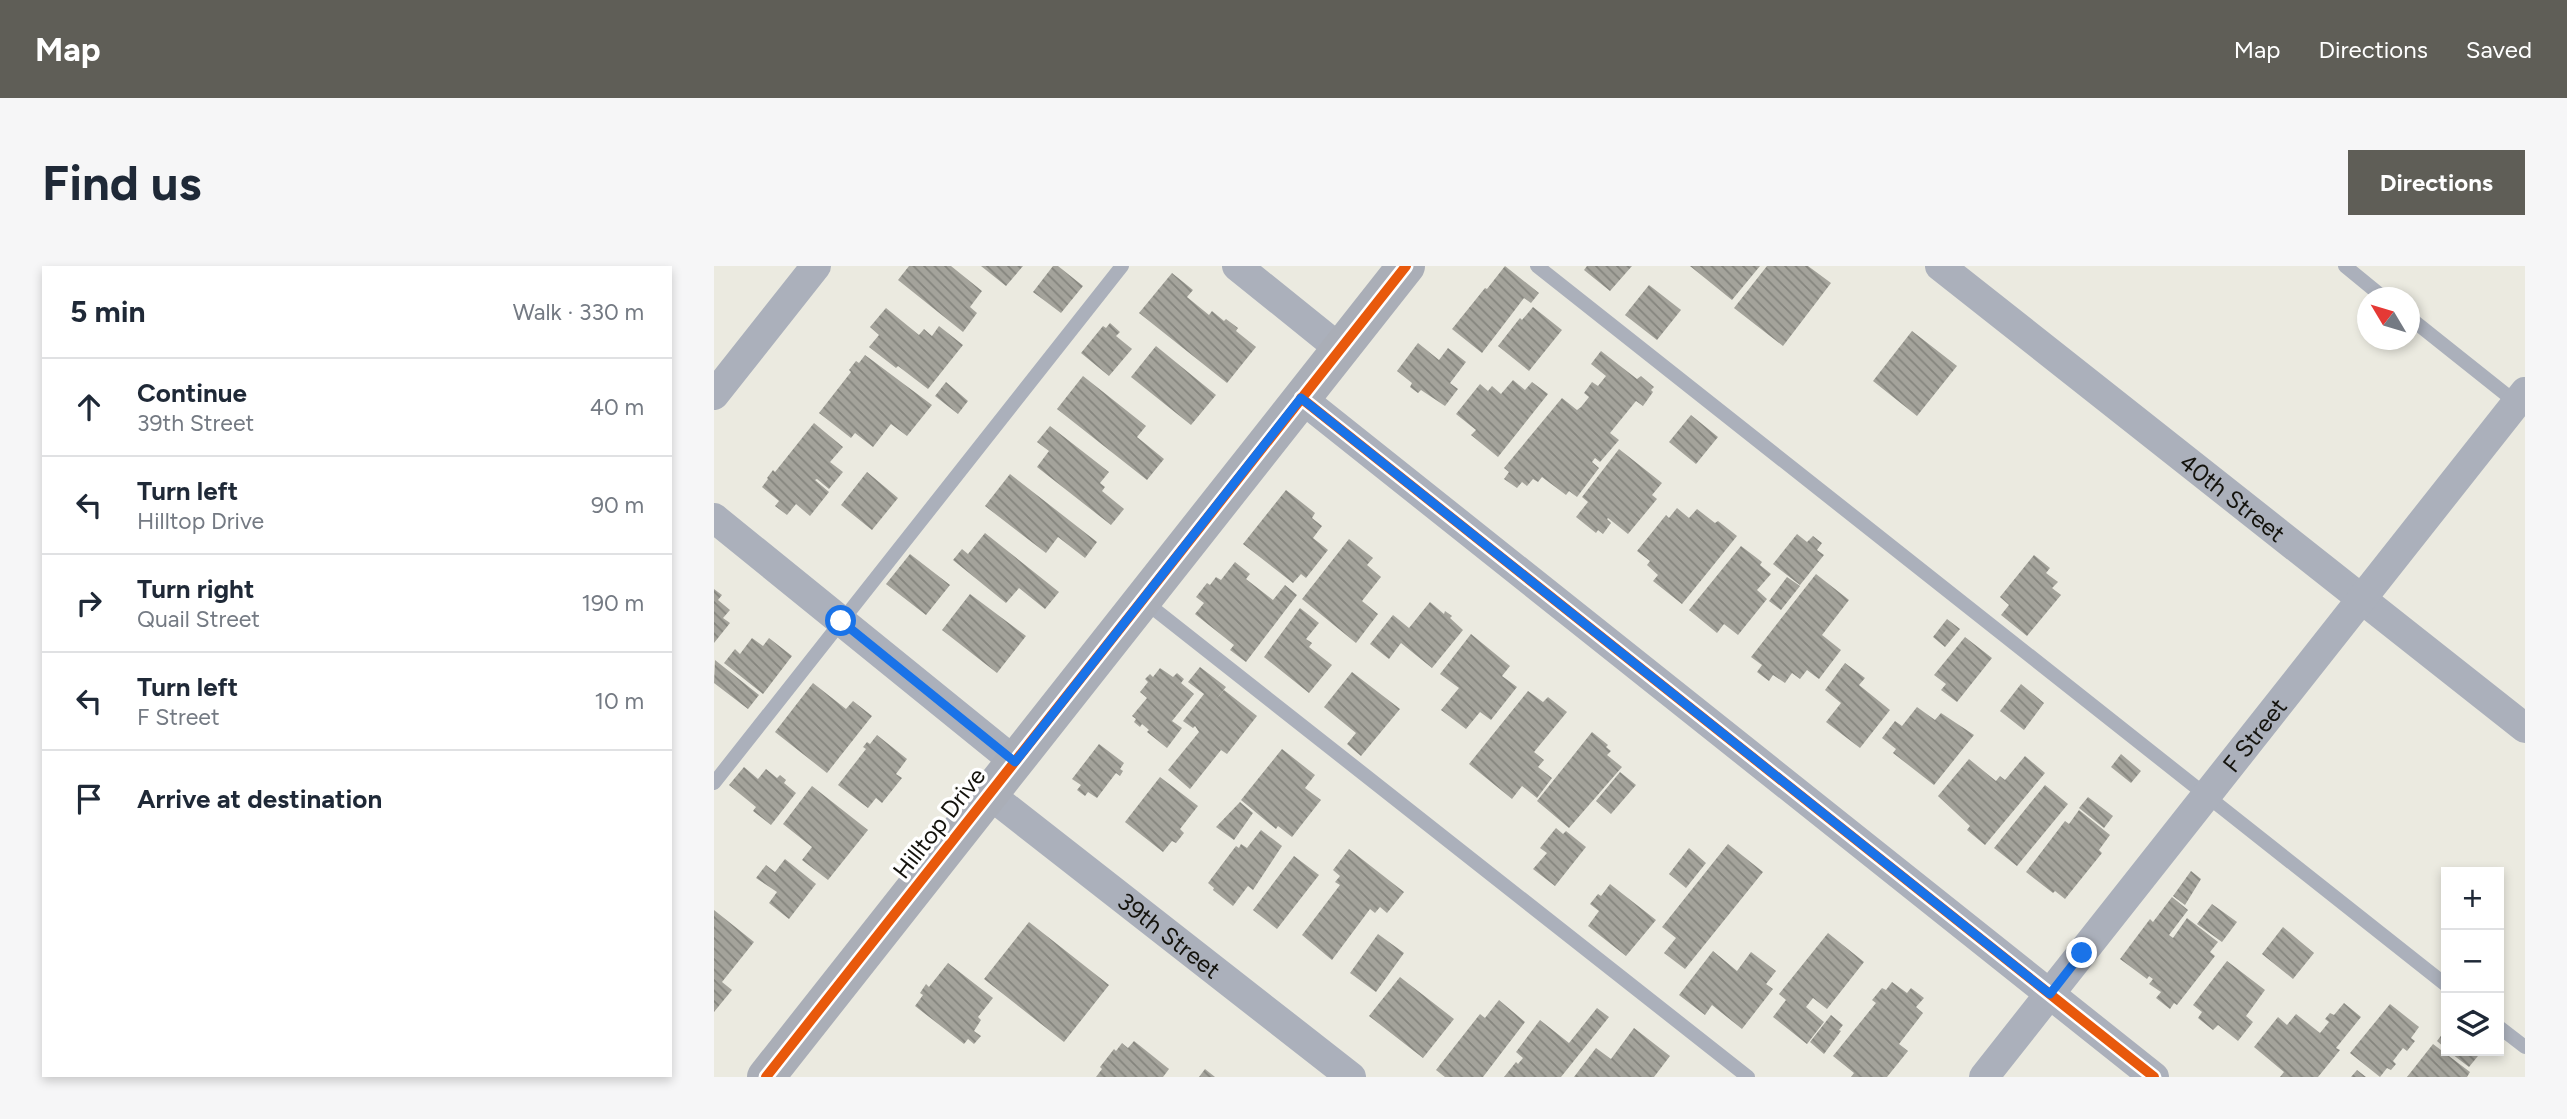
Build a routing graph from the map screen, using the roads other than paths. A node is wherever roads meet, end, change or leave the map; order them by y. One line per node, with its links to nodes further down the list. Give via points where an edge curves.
1 (816, 266): 11 (street)
2 (1122, 266): 17 (lane)
3 (1237, 266): 10 (street)
4 (1406, 266): 10 (street, Hilltop Drive)
5 (1537, 266): 22 (lane)
6 (1940, 266): 16 (street, 40th Street)
7 (2345, 266): 8 (lane)
8 (2371, 287)
9 (2420, 325): 13 (lane)
10 (1340, 349): 12 (street, Hilltop Drive)
11 (714, 395)
12 (1301, 398): 15 (street, Hilltop Drive); 24 (street)
13 (2522, 401): 16 (street, F Street)
14 (714, 518): 17 (street)
15 (1143, 599): 19 (street, Hilltop Drive); 29 (lane)
16 (2362, 599): 18 (street, 40th Street); 22 (street, F Street)
17 (841, 621): 19 (street); 20 (lane)
18 (2525, 728)
19 (1015, 762): 21 (street, Hilltop Drive)
20 (714, 783)
21 (989, 794): 27 (street, Hilltop Drive); 28 (street, 39th Street)
22 (2206, 795): 23 (lane); 24 (street, F Street)
23 (2441, 981)
24 (2050, 994): 30 (street, F Street); 31 (street)
25 (2504, 1031): 26 (lane)
26 (2525, 1047)
27 (766, 1077)
28 (1351, 1077)
29 (1748, 1077)
30 (1983, 1077)
31 (2154, 1077)

